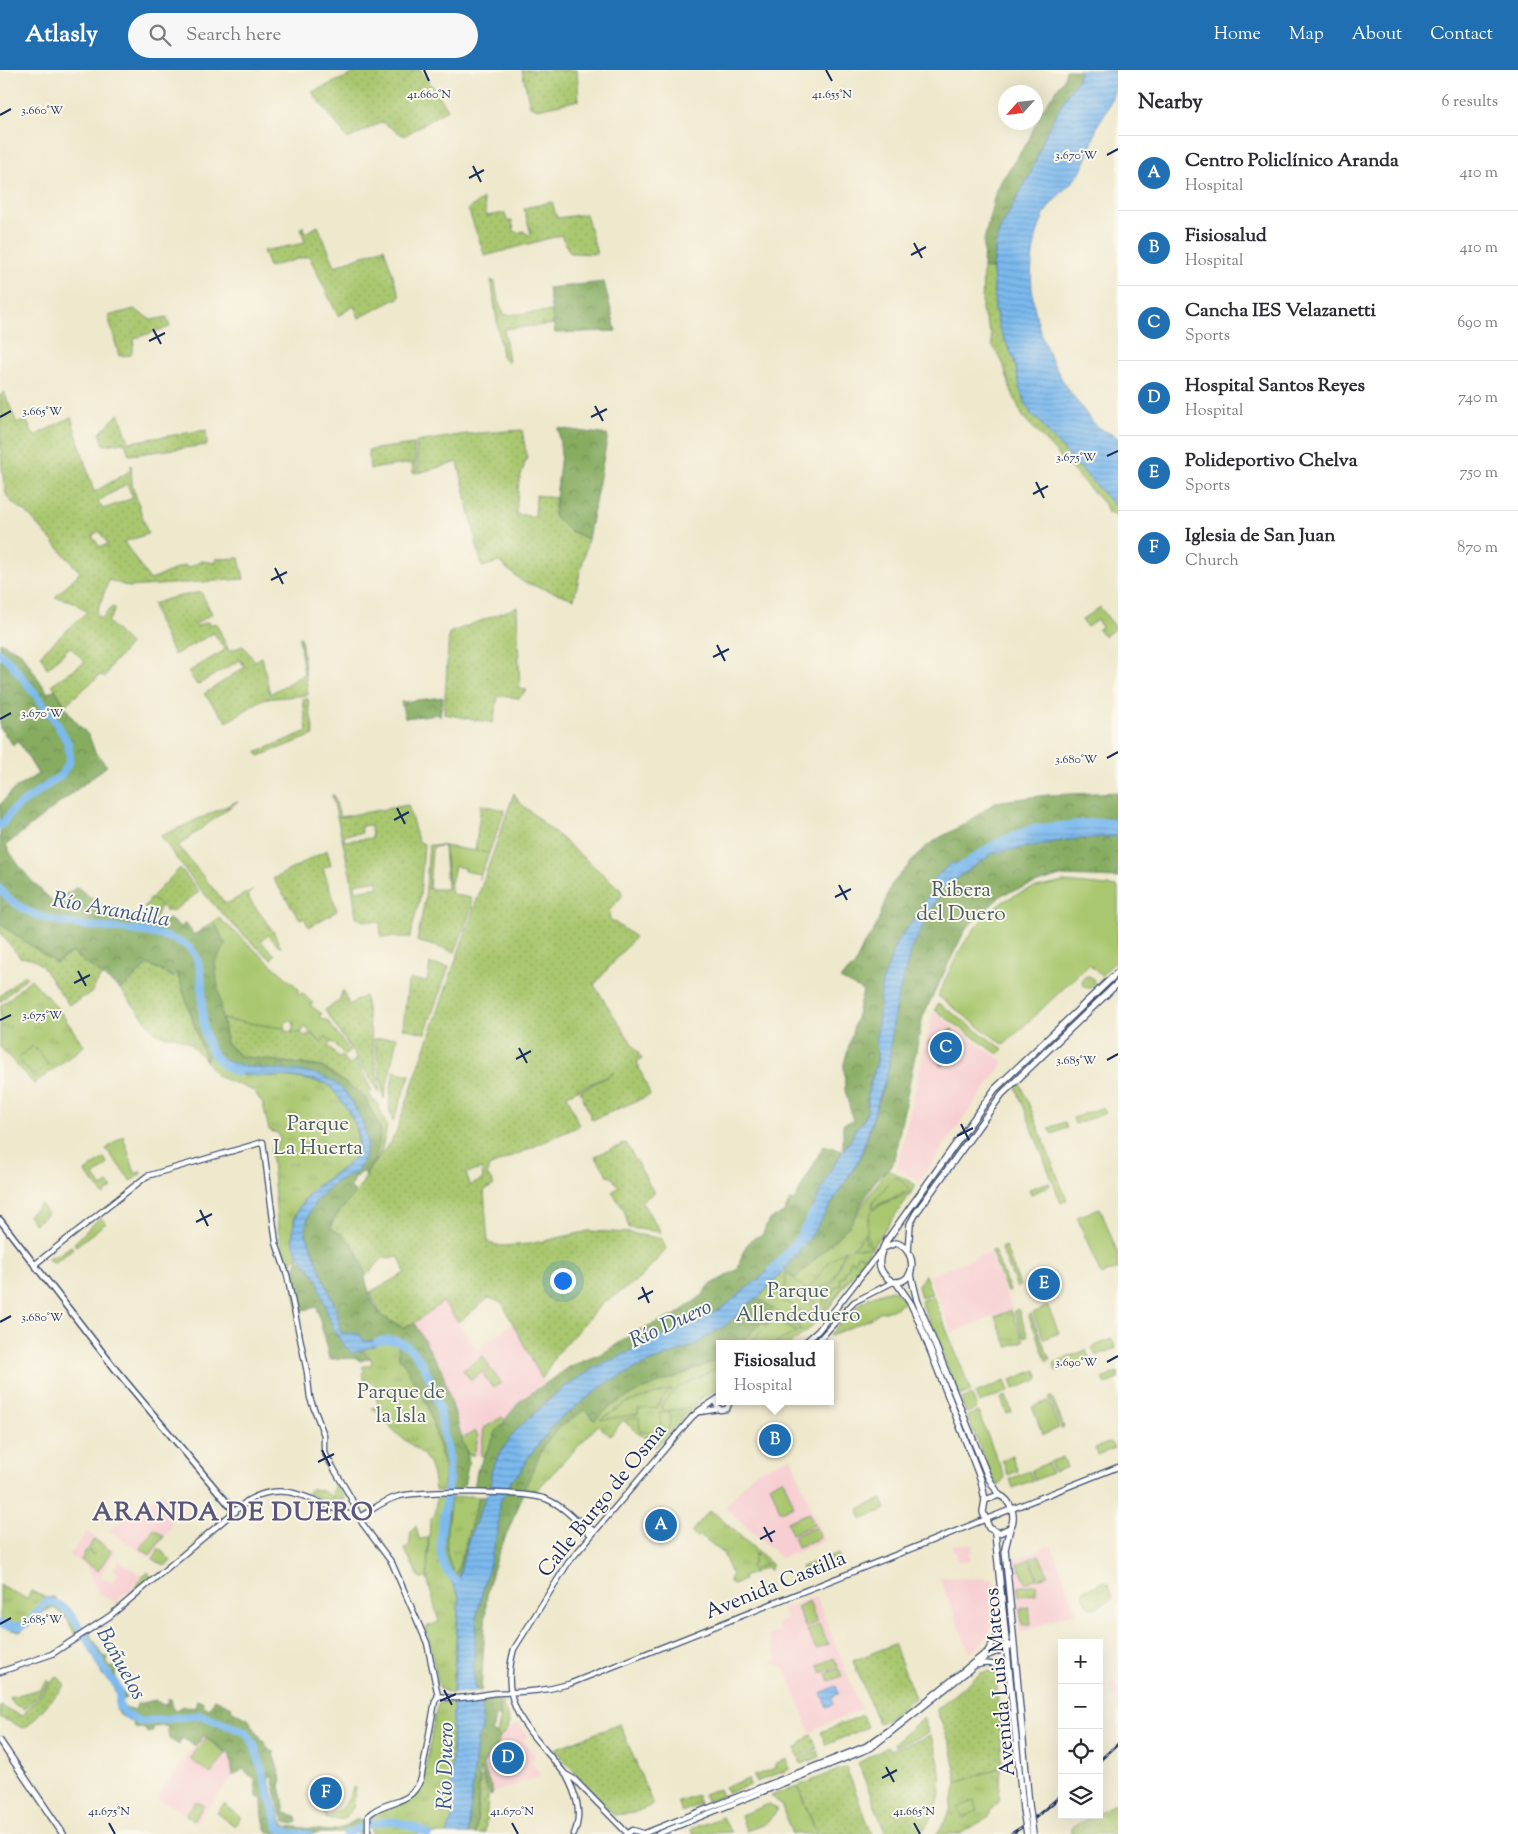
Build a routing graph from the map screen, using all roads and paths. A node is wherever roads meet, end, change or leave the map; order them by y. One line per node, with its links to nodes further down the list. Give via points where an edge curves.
1 (1118, 972): 4 (main road, via 995,1089)
2 (1118, 983): 5 (main road, via 1002,1094 910,1224)
3 (0, 1220): 6 (main road)
4 (881, 1250): 5 (main road, via 896,1243); 8 (main road, via 879,1264 882,1272); 10 (street)
5 (908, 1252): 7 (main road)
6 (34, 1265): 21 (main road, via 116,1370); 22 (street, via 147,1176 263,1142 276,1243 287,1274 310,1398 324,1435 324,1449)
7 (911, 1275): 8 (main road); 18 (main road, via 917,1300 988,1477)
8 (896, 1284): 9 (street); 9 (street); 19 (main road, via 918,1319 981,1480)
9 (880, 1289): 11 (street, via 851,1305)
10 (808, 1340)
11 (819, 1340)
12 (716, 1399): 16 (street, Calle Burgo de Osma)
13 (716, 1405): 15 (street)
14 (728, 1405): 15 (street, Calle Burgo de Osma, via 724,1410)
15 (718, 1409): 16 (street, Calle Burgo de Osma, via 706,1409)
16 (696, 1414): 25 (street, Calle Burgo de Osma)
17 (1118, 1467): 20 (street, Avenida Castilla)
18 (999, 1495): 19 (main road); 20 (main road)
19 (985, 1500): 23 (main road)
20 (1011, 1510): 23 (street, Avenida Castilla); 24 (main road, Avenida Luis Mateos, via 1013,1523)
21 (235, 1512): 22 (street, via 260,1494 288,1493 306,1496); 31 (street, via 123,1606 76,1639 52,1654)
22 (359, 1517): 25 (street, via 398,1496 522,1494 545,1499); 34 (street, via 392,1563 412,1605 427,1643)
23 (986, 1520): 26 (main road); 33 (street, Avenida Castilla, via 569,1684 547,1691)
24 (1010, 1528): 26 (main road); 28 (main road, Avenida Luis Mateos, via 1005,1549)
25 (593, 1533): 33 (street, Calle Burgo de Osma, via 556,1580 514,1649 510,1663)
26 (995, 1533): 27 (main road, Avenida Luis Mateos)
27 (1003, 1615): 28 (main road, Avenida Luis Mateos); 29 (street, via 999,1634)
28 (1008, 1646): 29 (street); 30 (street, via 987,1656); 32 (main road, Avenida Luis Mateos); 37 (main road, Avenida Luis Mateos)
29 (984, 1654): 42 (street, via 866,1746)
30 (977, 1666): 32 (street, via 991,1663); 43 (street, via 871,1748)
31 (0, 1672)
32 (1008, 1673): 37 (main road, Avenida Luis Mateos)
33 (510, 1693): 34 (street, Avenida Castilla); 36 (street, via 525,1723)
34 (439, 1697): 38 (street, via 435,1701 418,1786 407,1799 374,1811 368,1818)
35 (0, 1741): 39 (main road)
36 (566, 1774): 40 (street, via 577,1802 578,1820); 41 (street, via 574,1778)
37 (1026, 1807): 44 (main road, Avenida Luis Mateos, bridge); 45 (main road, Avenida Luis Mateos, bridge)
38 (368, 1833)
39 (63, 1834)
40 (574, 1834)
41 (627, 1834): 42 (street, via 634,1830)
42 (646, 1834)
43 (658, 1834)
44 (1027, 1834)
45 (1033, 1834)

